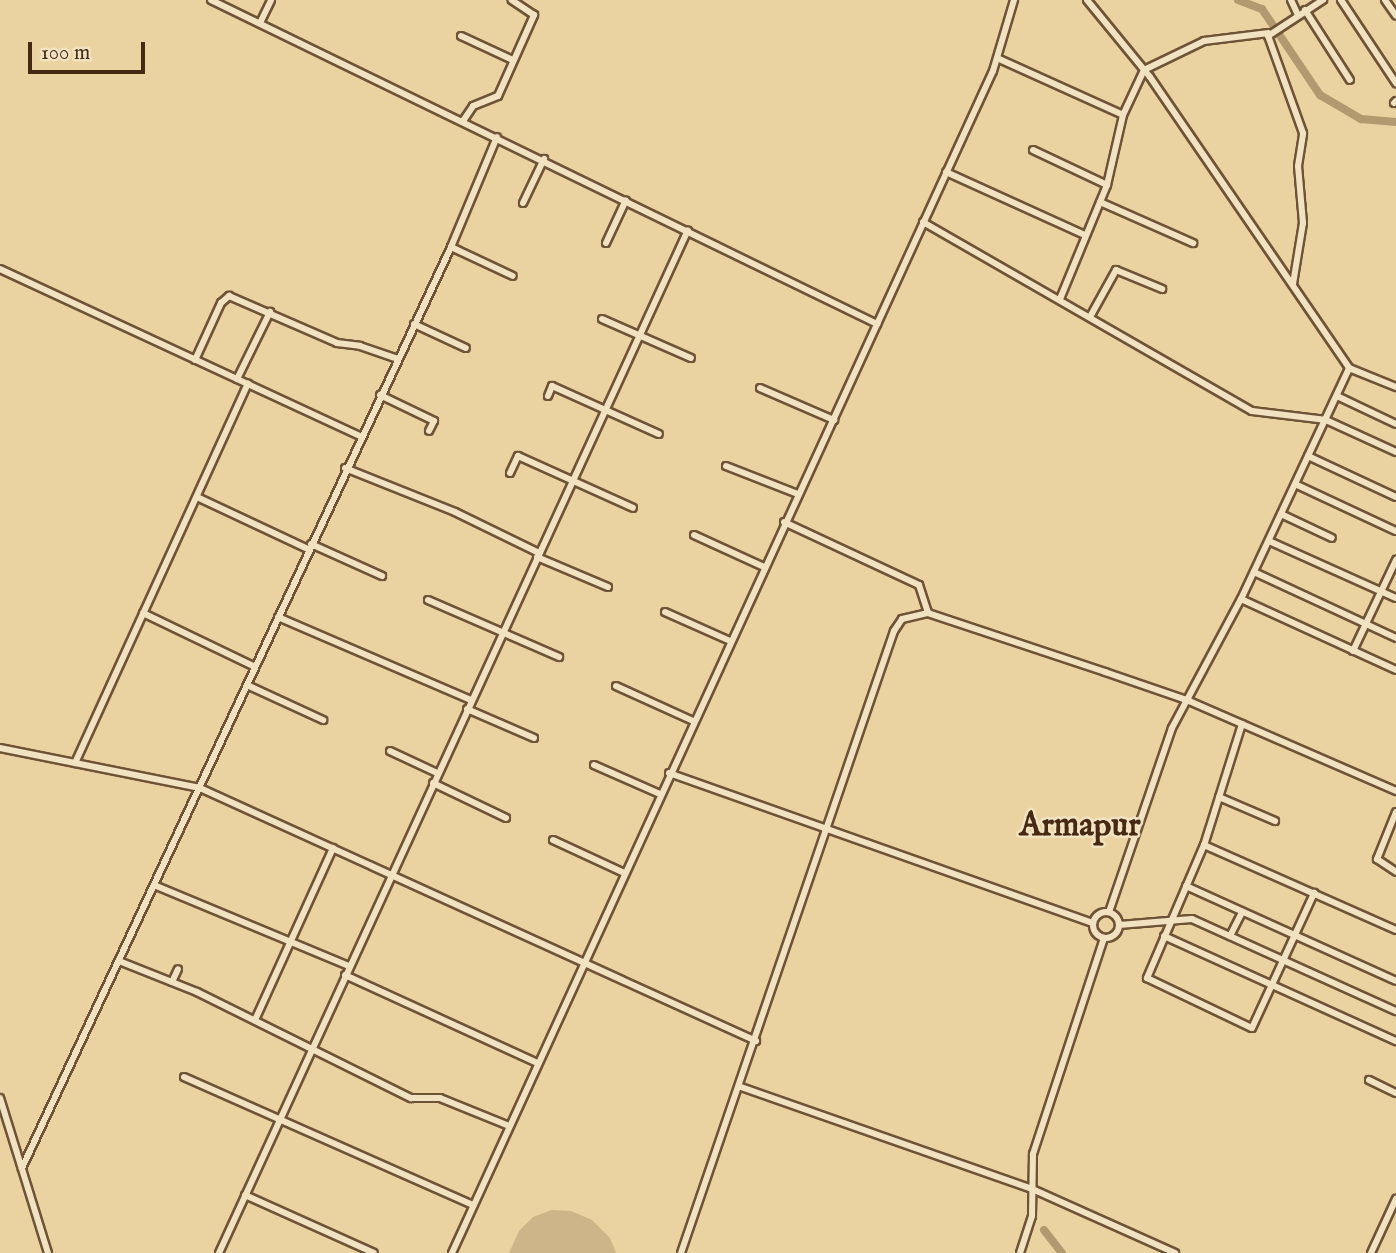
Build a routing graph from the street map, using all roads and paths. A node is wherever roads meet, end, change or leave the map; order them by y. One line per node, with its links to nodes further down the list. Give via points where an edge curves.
1 (211, 0): 13 (street)
2 (271, 0): 13 (street)
3 (512, 0): 17 (street, via 534,15)
4 (1014, 0): 16 (street)
5 (1087, 0): 18 (street)
6 (1291, 0): 11 (street)
7 (1323, 0): 10 (street)
8 (1341, 0): 20 (street)
9 (1385, 0): 12 (street)
10 (1305, 10): 11 (street); 19 (street)
11 (1298, 15): 14 (street)
12 (1396, 16)
13 (260, 23): 22 (street)
14 (1271, 32): 18 (street, via 1204,41); 39 (street, via 1303,133 1298,166 1303,223)
15 (461, 36): 17 (street)
16 (997, 58): 21 (street); 26 (street)
17 (513, 60): 22 (street, via 495,100 473,107)
18 (1144, 70): 21 (street); 39 (street)
19 (1350, 80)
20 (1396, 83)
21 (1124, 115): 27 (street)
22 (463, 121): 23 (street)
23 (497, 137): 25 (street); 36 (street)
24 (1032, 150): 27 (street)
25 (544, 159): 28 (street); 30 (street)
26 (946, 172): 31 (street); 33 (street)
27 (1107, 186): 29 (street)
28 (626, 200): 32 (street); 34 (street)
29 (1100, 202): 33 (street); 35 (street)
30 (523, 203)
31 (923, 222): 41 (street); 46 (street)
32 (688, 230): 46 (street); 47 (street)
33 (1085, 235): 41 (street)
34 (606, 243)
35 (1193, 243)
36 (451, 247): 38 (street); 45 (street)
37 (0, 269): 51 (street)
38 (513, 276)
39 (1293, 284): 52 (street)
40 (1162, 289): 43 (street, via 1116,270)
41 (1060, 299): 43 (street)
42 (270, 312): 50 (street, via 337,343); 51 (street, via 233,297 225,299); 53 (street)
43 (1090, 317): 62 (street, via 1259,414)
44 (602, 319): 47 (street)
45 (414, 324): 48 (street); 50 (street)
46 (877, 324): 61 (street)
47 (639, 336): 49 (street); 60 (street)
48 (466, 348)
49 (691, 358)
50 (397, 359): 57 (street)
51 (195, 360): 53 (street)
52 (1349, 368): 55 (street); 59 (street)
53 (237, 379): 54 (street)
54 (248, 384): 66 (street); 75 (street)
55 (1396, 387)
56 (760, 388): 61 (street)
57 (380, 395): 64 (street, via 434,421); 66 (street)
58 (548, 396): 60 (street, via 552,386)
59 (1337, 396): 62 (street); 63 (street)
60 (606, 410): 65 (street); 72 (street)
61 (834, 420): 74 (street)
62 (1326, 420): 67 (street); 68 (street)
63 (1396, 424)
64 (429, 431)
65 (659, 434)
66 (360, 436): 70 (street)
67 (1396, 453)
68 (1308, 456): 73 (street); 76 (street)
69 (726, 466): 74 (street)
70 (345, 468): 84 (street); 85 (street, via 455,512)
71 (510, 473): 72 (street, via 518,456)
72 (573, 480): 77 (street); 85 (street)
73 (1295, 484): 78 (street); 80 (street)
74 (798, 494): 79 (street)
75 (197, 497): 84 (street); 96 (street)
76 (1396, 497)
77 (634, 508)
78 (1281, 514): 82 (street); 83 (street)
79 (785, 522): 87 (street); 97 (street, via 919,585)
80 (1396, 531)
81 (694, 535): 87 (street)
82 (1332, 538)
83 (1269, 541): 88 (street); 91 (street)
84 (310, 547): 89 (street); 98 (street)
85 (538, 555): 90 (street); 100 (street)
86 (1395, 563): 91 (street)
87 (764, 567): 102 (street)
88 (1254, 572): 93 (street); 99 (street)
89 (382, 576)
90 (608, 587)
91 (1381, 591): 92 (street); 99 (street)
92 (1396, 598)
93 (1241, 599): 103 (street); 110 (street)
94 (428, 600): 100 (street)
95 (665, 612): 102 (street)
96 (143, 613): 105 (street); 118 (street)
97 (928, 613): 110 (street); 130 (street, via 914,613 894,631)
98 (278, 617): 105 (street); 109 (street)
99 (1366, 624): 101 (street); 103 (street)
100 (502, 634): 104 (street); 109 (street)
101 (1396, 638)
102 (730, 641): 113 (street)
103 (1353, 651): 106 (street)
104 (559, 657)
105 (255, 667): 107 (street)
106 (1396, 670)
107 (247, 685): 112 (street); 123 (street)
108 (616, 686): 113 (street)
109 (471, 700): 111 (street)
110 (1189, 701): 114 (street); 140 (street, via 1172,729)
111 (467, 709): 115 (street); 120 (street)
112 (323, 720)
113 (693, 721): 121 (street)
114 (1242, 724): 124 (street); 126 (street)
115 (534, 738)
116 (0, 748): 118 (street)
117 (390, 751): 120 (street)
118 (75, 763): 123 (street)
119 (594, 765): 125 (street)
120 (438, 773): 122 (street)
121 (669, 773): 125 (street); 130 (street)
122 (433, 783): 128 (street); 136 (street)
123 (200, 788): 133 (street); 137 (street)
124 (1396, 791)
125 (660, 794): 135 (street)
126 (1219, 797): 129 (street); 132 (street)
127 (1396, 812): 134 (street, via 1377,859)
128 (506, 818)
129 (1275, 821)
130 (825, 828): 143 (street); 162 (street)
131 (554, 840): 135 (street)
132 (1204, 845): 138 (street); 139 (street)
133 (333, 848): 136 (street); 150 (street)
134 (1396, 872)
135 (624, 873): 153 (street)
136 (392, 875): 153 (street); 154 (street)
137 (154, 885): 150 (street); 152 (street)
138 (1186, 887): 141 (street); 142 (street)
139 (1314, 893): 145 (street); 146 (street)
140 (1110, 912): 143 (street, via 1100,912); 144 (street)
141 (1242, 912): 146 (street); 148 (street)
142 (1173, 918): 144 (street); 147 (street); 148 (street, via 1192,919)
143 (1092, 923): 149 (street)
144 (1119, 925): 149 (street, via 1116,933)
145 (1396, 930)
146 (1294, 935): 151 (street); 157 (street)
147 (1164, 936): 159 (street); 159 (street, via 1147,972 1150,982 1245,1027 1254,1024)
148 (1230, 936): 151 (street)
149 (1104, 938): 174 (street, via 1033,1154)
150 (290, 941): 154 (street); 161 (street)
151 (1282, 960): 159 (street); 160 (street)
152 (119, 961): 158 (street); 173 (street)
153 (582, 962): 162 (street); 165 (street)
154 (349, 966): 156 (street)
155 (178, 969): 158 (street)
156 (345, 975): 164 (street); 165 (street)
157 (1396, 981)
158 (172, 982): 161 (street)
159 (1271, 984): 163 (street)
160 (1396, 1011)
161 (255, 1020): 164 (street)
162 (756, 1041): 168 (street)
163 (1396, 1041)
164 (311, 1049): 171 (street); 172 (street, via 411,1098 440,1098)
165 (537, 1063): 172 (street)
166 (184, 1077): 171 (street)
167 (1369, 1080): 169 (street)
168 (741, 1087): 174 (street); 182 (street)
169 (1396, 1093)
170 (0, 1098): 173 (street)
171 (278, 1122): 175 (street); 177 (street)
172 (509, 1126): 177 (street)
173 (22, 1168): 178 (street)
174 (1030, 1188): 183 (street, via 1032,1216); 184 (street)
175 (245, 1195): 179 (street); 180 (street)
176 (1396, 1199): 185 (street)
177 (473, 1205): 181 (street)
178 (48, 1253)
179 (219, 1253)
180 (374, 1253)
181 (452, 1253)
182 (681, 1253)
183 (1020, 1253)
184 (1175, 1253)
185 (1371, 1253)

